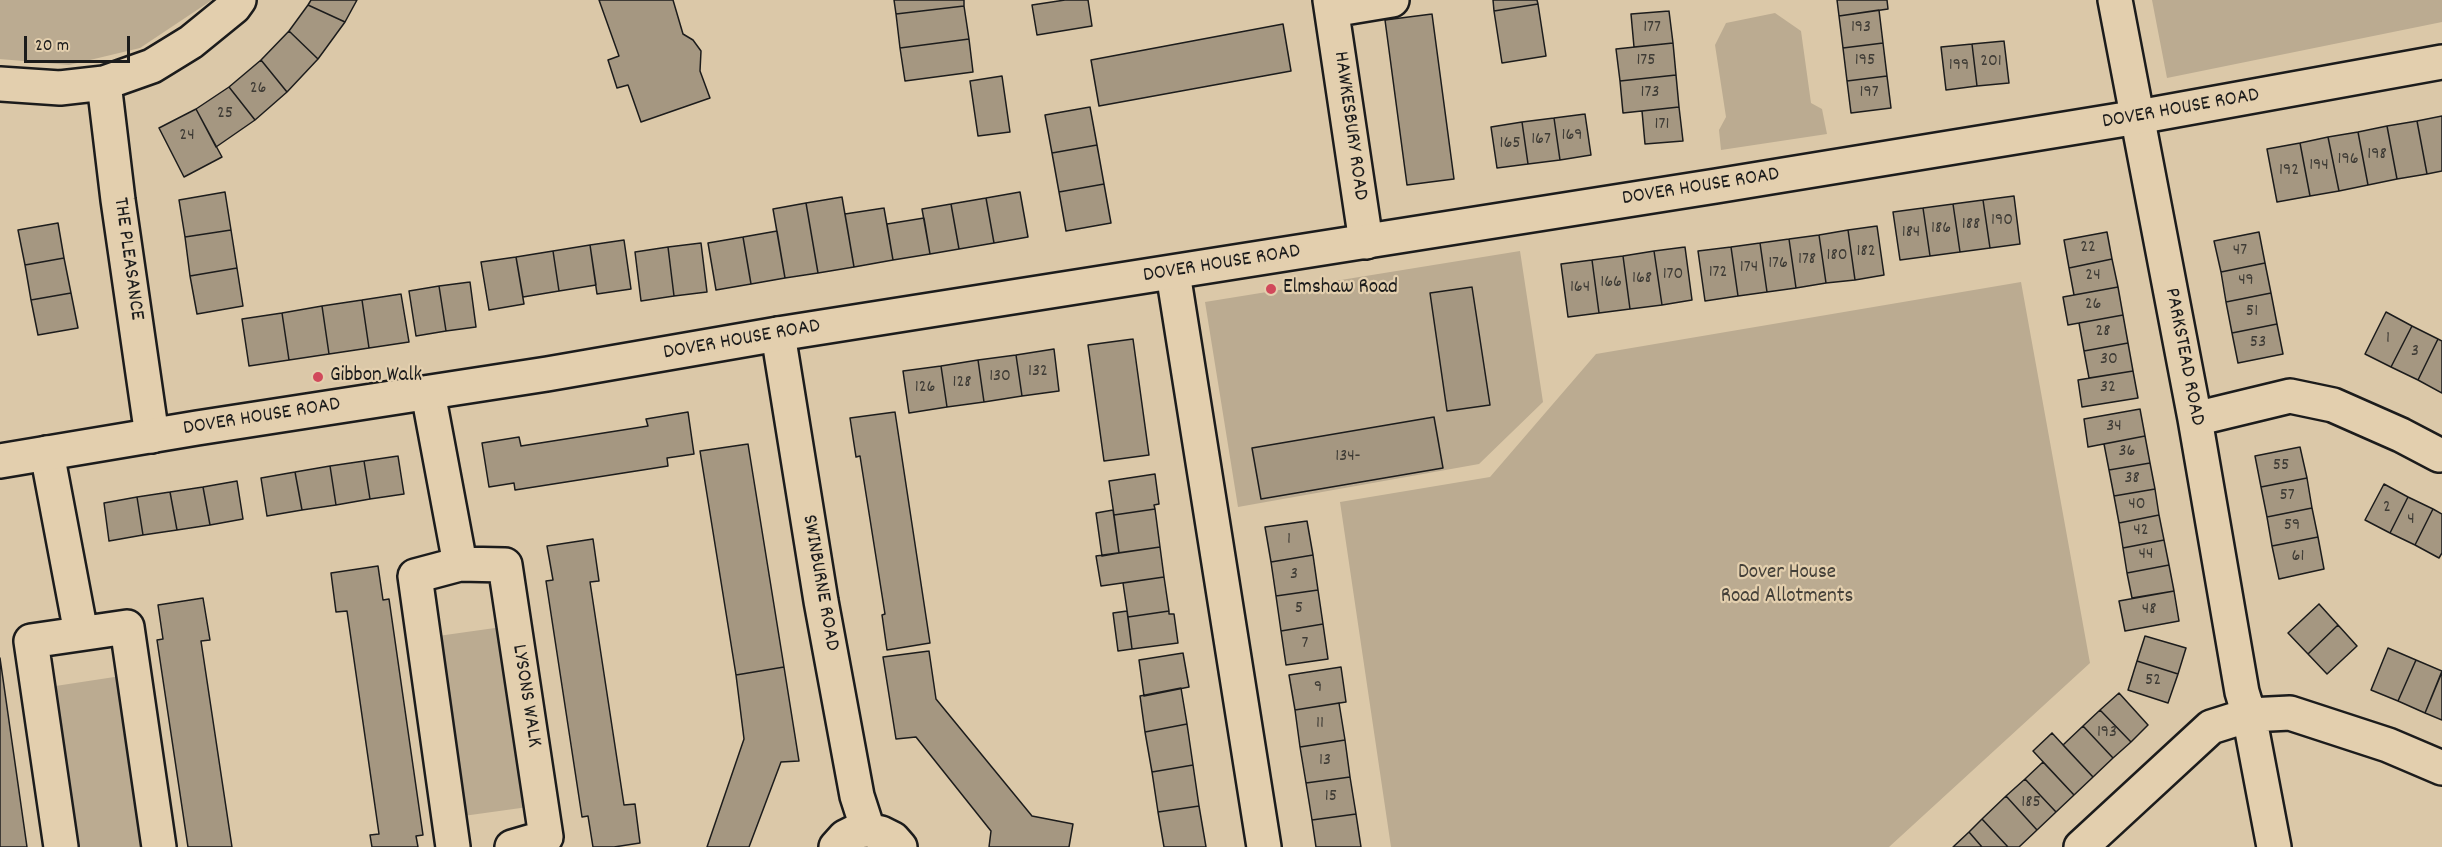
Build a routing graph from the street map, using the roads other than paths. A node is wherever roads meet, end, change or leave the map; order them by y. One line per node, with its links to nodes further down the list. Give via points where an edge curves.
1 (239, 0): 6 (street, via 191,42 152,66)
2 (1392, 0): 4 (street, HAWKESBURY ROAD)
3 (2115, 0): 8 (street, PARKSTEAD ROAD)
4 (1331, 5): 9 (street, HAWKESBURY ROAD)
5 (2442, 62): 8 (street, DOVER HOUSE ROAD)
6 (104, 83): 7 (street, via 60,88); 14 (street, THE PLEASANCE)
7 (0, 84)
8 (2138, 117): 9 (street, DOVER HOUSE ROAD); 13 (street, PARKSTEAD ROAD)
9 (1366, 242): 10 (street, DOVER HOUSE ROAD)
10 (1173, 273): 11 (street, DOVER HOUSE ROAD); 29 (street)
11 (778, 334): 12 (street, DOVER HOUSE ROAD); 22 (street, SWINBURNE ROAD, via 823,613 857,796)
12 (428, 393): 14 (street, DOVER HOUSE ROAD); 18 (street)
13 (2195, 419): 16 (street, via 2290,396 2333,405); 20 (street, PARKSTEAD ROAD)
14 (152, 436): 15 (street, DOVER HOUSE ROAD)
15 (47, 453): 17 (street, DOVER HOUSE ROAD); 19 (street)
16 (2439, 455)
17 (0, 461)
18 (460, 564): 25 (street, LYSONS WALK, via 415,576); 26 (street, LYSONS WALK, via 505,565 546,837)
19 (81, 633): 23 (street, via 32,640); 24 (street, via 127,627)
20 (2249, 715): 21 (street, via 2290,713); 30 (street, via 2211,727); 31 (street, PARKSTEAD ROAD)
21 (2442, 768)
22 (868, 830): 27 (street, via 845,837); 28 (street, via 881,832)
23 (61, 847)
24 (159, 847)
25 (453, 847)
26 (512, 847)
27 (836, 847)
28 (900, 847)
29 (1264, 847)
30 (2081, 847)
31 (2274, 847)

